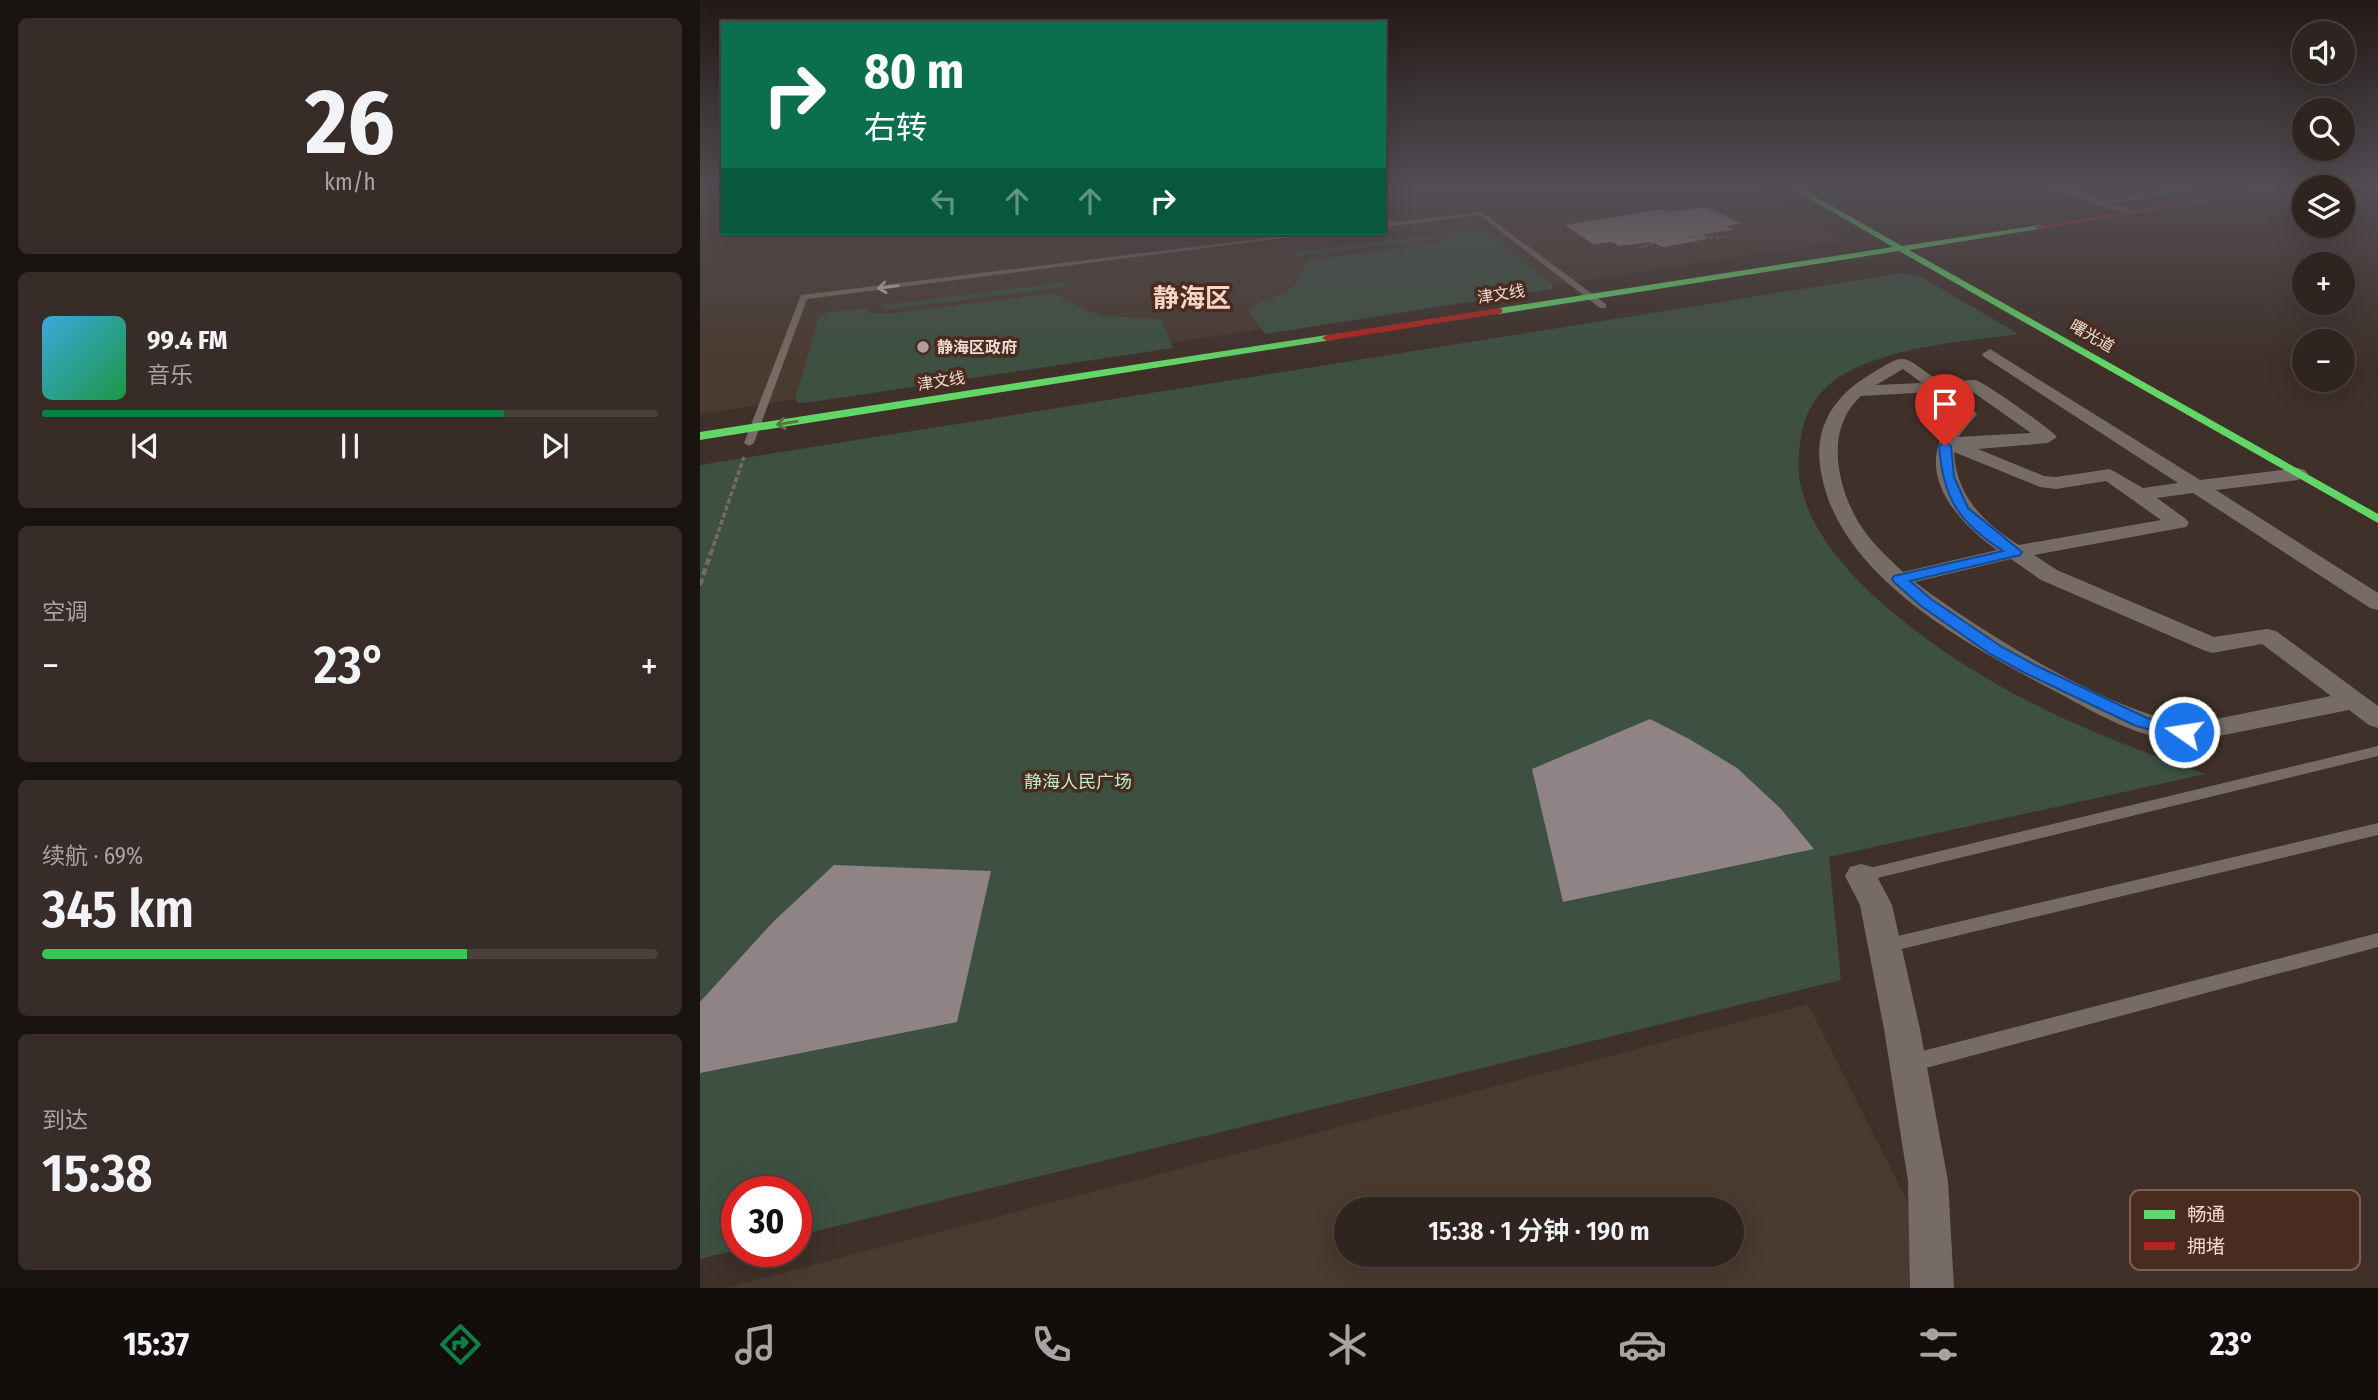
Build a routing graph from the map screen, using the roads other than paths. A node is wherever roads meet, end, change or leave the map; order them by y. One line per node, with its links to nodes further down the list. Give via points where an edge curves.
1 (1222, 245): 10 (lane, one-way to 10, via 804,297)
2 (1523, 245): 7 (lane)
3 (1896, 245): 6 (main road, 曙光道)
4 (1949, 245): 6 (main road, 津文线)
5 (1951, 245): 6 (main road, 津文线)
6 (1909, 252): 7 (main road, 津文线); 14 (main road, 曙光道)
7 (1597, 301): 10 (main road, 津文线)
8 (1990, 354): 15 (street)
9 (1937, 387): 12 (street, via 1968,414); 12 (street, via 1974,385 2048,438); 19 (street, via 1904,362 1857,391 1840,409 1828,440 1834,494 1857,536)
10 (751, 435): 11 (main road, 津文线); 13 (main road, 津文线)
11 (700, 436)
12 (1946, 443): 16 (street, via 2040,481 2110,475); 18 (street, via 1948,477 1962,510)
13 (700, 450)
14 (2298, 474): 15 (street); 17 (main road, 曙光道)
15 (2195, 487): 16 (street); 20 (street)
16 (2139, 494): 18 (street, via 2179,523)
17 (2378, 519)
18 (2015, 552): 19 (street); 21 (street, via 2049,575 2212,645 2267,636)
19 (1900, 579): 21 (street, via 1926,603 1996,650 2142,722 2184,732)
20 (2378, 603)
21 (2353, 701): 22 (street)
22 (2378, 719)
23 (2378, 751): 25 (lane)
24 (2378, 829): 27 (lane)
25 (1861, 876): 27 (street, via 1876,905)
26 (2378, 940): 28 (lane)
27 (1884, 946): 28 (street)
28 (1907, 1064): 29 (street, via 1928,1181)
29 (1932, 1288)

